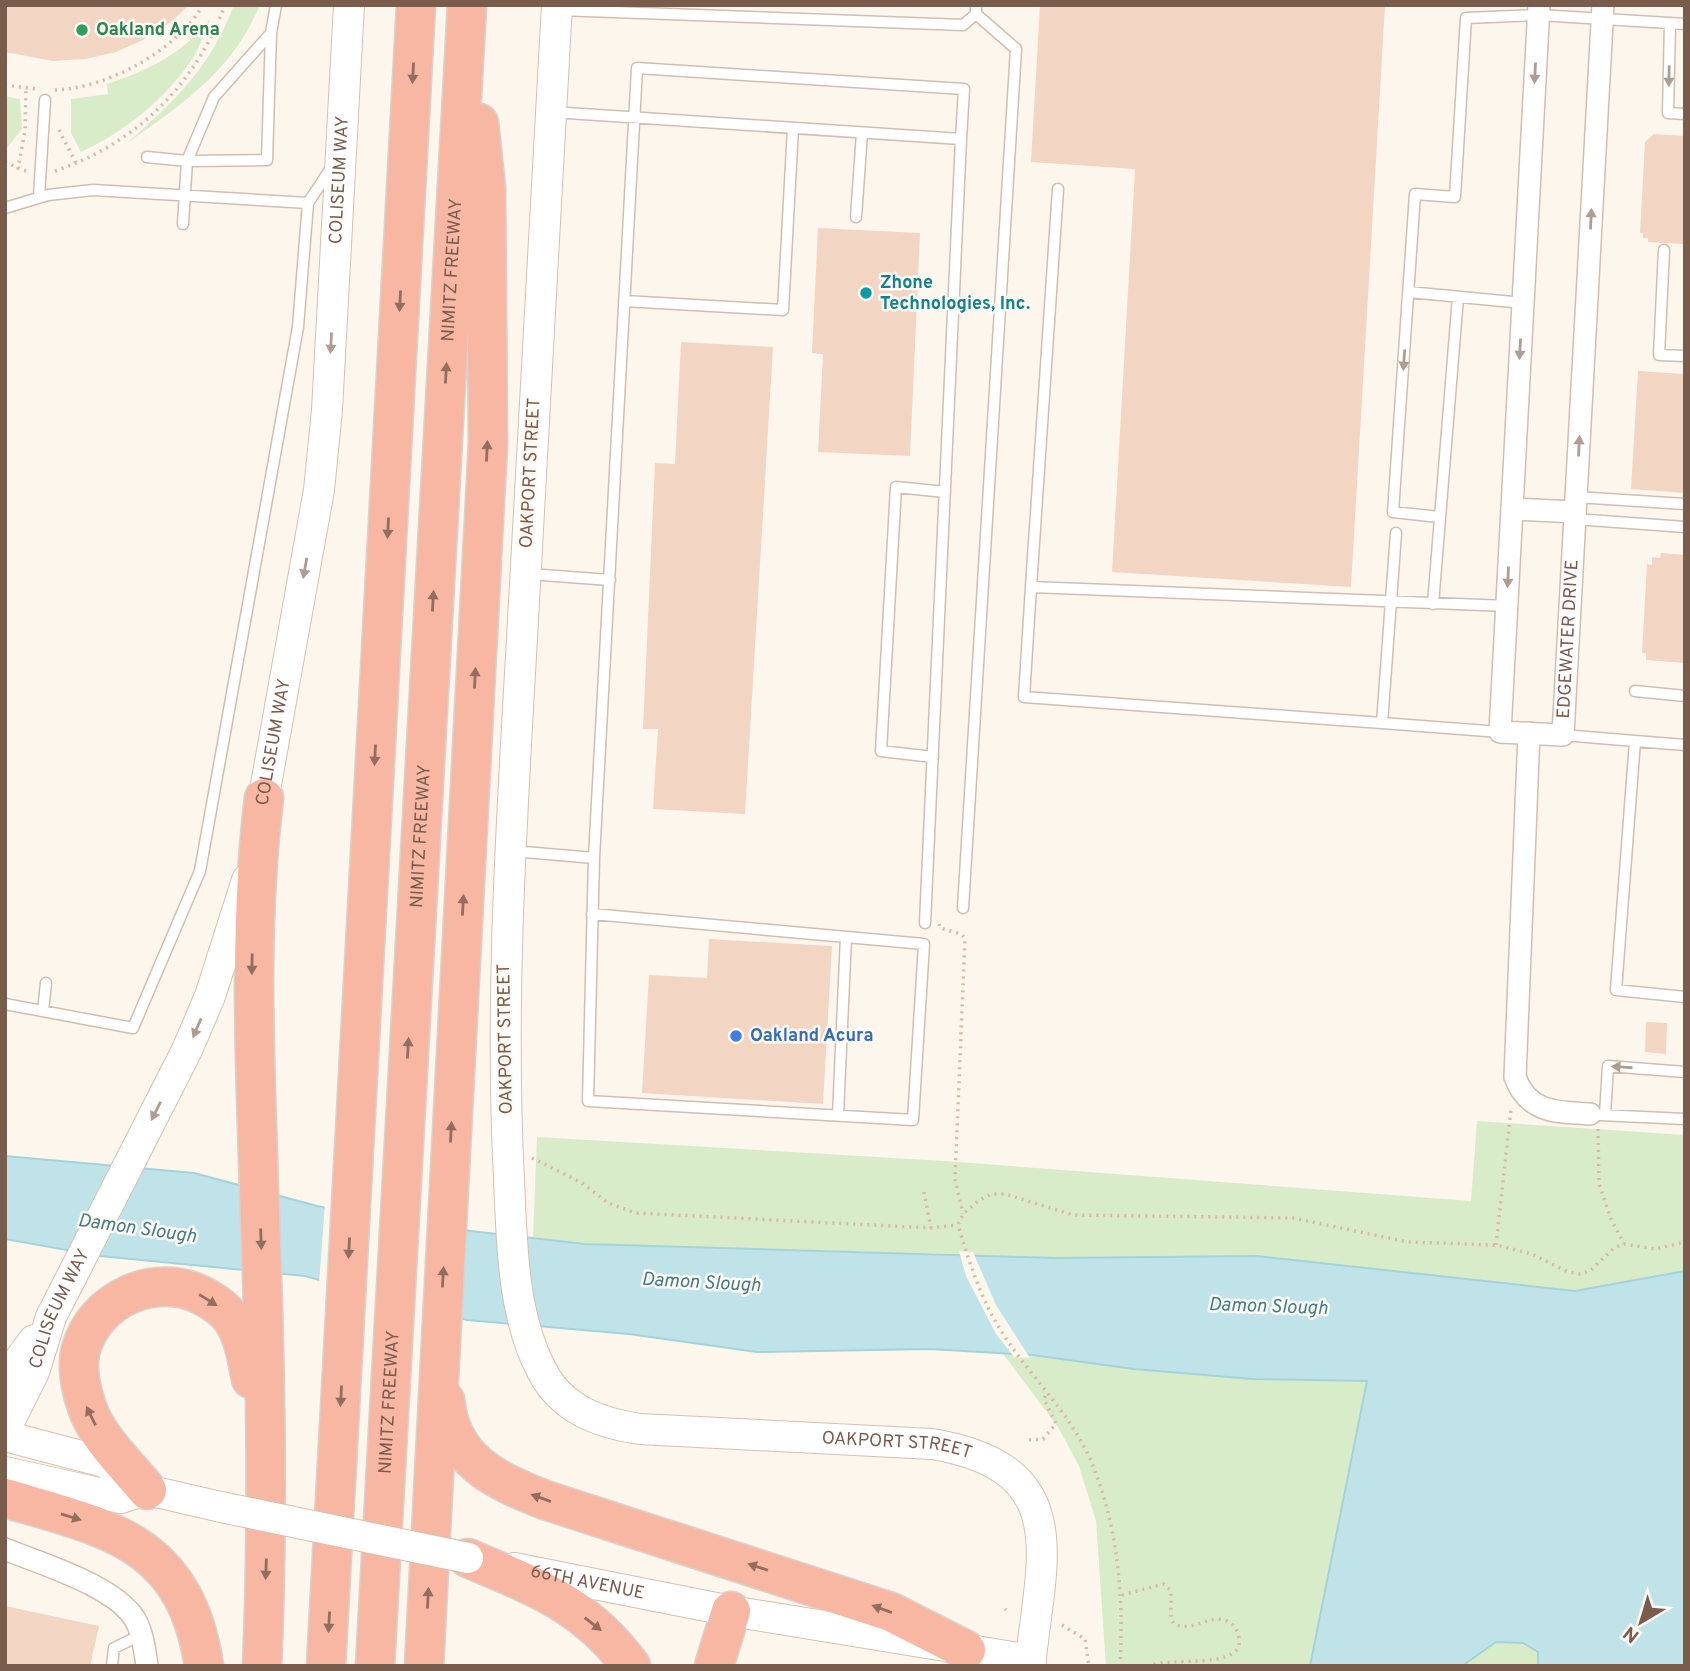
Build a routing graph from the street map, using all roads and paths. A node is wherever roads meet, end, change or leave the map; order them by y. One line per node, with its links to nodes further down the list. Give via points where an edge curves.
1 (203, 5): 20 (path, via 176,37 147,61)
2 (225, 5): 35 (path, via 195,68 166,102 108,149)
3 (276, 5): 17 (lane)
4 (349, 5): 31 (street, COLISEUM WAY)
5 (416, 5): 119 (highway, one-way to 119)
6 (467, 5): 97 (highway, one-way to 6, via 488,443 486,188); 120 (highway, NIMITZ FREEWAY, one-way to 6)
7 (1467, 5): 14 (lane)
8 (556, 7): 9 (lane); 23 (street, OAKPORT STREET)
9 (630, 9): 10 (lane)
10 (684, 10): 11 (lane, via 964,25)
11 (976, 10): 75 (lane, via 1016,49)
12 (1539, 10): 13 (lane); 14 (lane); 48 (street, one-way to 48)
13 (1602, 12): 15 (lane); 53 (street, EDGEWATER DRIVE, one-way to 13)
14 (1466, 18): 45 (lane, via 1455,197 1415,194)
15 (1670, 23): 16 (lane); 24 (lane, one-way to 24, via 1668,113)
16 (1685, 24)
17 (271, 33): 33 (lane, via 214,97); 33 (lane, via 267,160)
18 (5, 85): 19 (path)
19 (26, 89): 21 (path); 30 (path)
20 (60, 89): 21 (path); 22 (path)
21 (46, 93): 39 (lane)
22 (60, 98)
23 (551, 112): 25 (lane); 57 (street, OAKPORT STREET)
24 (1685, 114)
25 (634, 117): 27 (lane); 29 (lane, via 637,68 964,89); 47 (lane)
26 (59, 120): 35 (path, via 59,131)
27 (793, 128): 28 (lane); 47 (lane, via 783,310)
28 (862, 132): 29 (lane); 42 (lane)
29 (961, 139): 50 (lane)
30 (21, 152)
31 (341, 154): 40 (lane); 72 (street, COLISEUM WAY, one-way to 72, via 319,490)
32 (147, 157): 33 (lane)
33 (187, 161): 38 (lane)
34 (5, 162): 36 (path)
35 (77, 164): 39 (path, via 48,173)
36 (18, 168)
37 (1058, 189): 59 (lane)
38 (183, 195): 39 (lane, via 93,190); 40 (lane); 43 (lane)
39 (44, 196): 41 (lane)
40 (308, 203): 82 (lane, via 298,327 200,871 133,1028)
41 (5, 208)
42 (856, 217)
43 (183, 223)
44 (1664, 250): 49 (lane, via 1659,355)
45 (1409, 292): 46 (lane); 54 (lane, one-way to 54, via 1393,513)
46 (1458, 297): 48 (lane); 54 (lane)
47 (624, 301): 58 (lane)
48 (1522, 303): 52 (street, one-way to 52)
49 (1685, 356)
50 (945, 492): 71 (lane); 71 (lane, via 895,487 881,751)
51 (1685, 504): 53 (lane)
52 (1512, 509): 53 (street); 62 (street, one-way to 62)
53 (1575, 510): 55 (lane); 68 (street, EDGEWATER DRIVE)
54 (1439, 517): 61 (lane)
55 (1685, 527)
56 (1395, 533): 60 (lane)
57 (526, 573): 58 (lane); 73 (street, OAKPORT STREET)
58 (610, 580): 74 (lane)
59 (1031, 587): 60 (lane); 65 (lane, via 1024,696)
60 (1390, 601): 61 (lane); 65 (lane)
61 (1433, 604): 62 (lane)
62 (1507, 606): 66 (street)
63 (1636, 691): 64 (lane)
64 (1685, 696)
65 (1382, 723): 66 (lane)
66 (1500, 732): 67 (street, EDGEWATER DRIVE)
67 (1529, 733): 68 (street, EDGEWATER DRIVE); 84 (street, via 1516,1046)
68 (1563, 734): 69 (lane)
69 (1634, 741): 70 (lane); 80 (lane, via 1616,990)
70 (1685, 745)
71 (933, 757): 77 (lane)
72 (264, 798): 96 (street, COLISEUM WAY, one-way to 96, via 245,887 211,996); 103 (highway, one-way to 103, via 255,870 252,961)
73 (510, 851): 74 (lane); 88 (street, OAKPORT STREET, via 504,958)
74 (594, 858): 76 (lane)
75 (963, 908)
76 (592, 914): 78 (lane); 86 (lane, via 588,1101)
77 (925, 923): 90 (path, via 938,923 965,938 955,1179)
78 (846, 937): 86 (lane); 86 (lane, via 924,944 913,1120)
79 (46, 983): 82 (lane)
80 (1685, 996)
81 (5, 1004): 82 (lane)
82 (43, 1011)
83 (1685, 1072): 85 (lane, one-way to 85, via 1608,1066)
84 (1520, 1092): 85 (street, via 1531,1104 1549,1112); 95 (path, via 1509,1113)
85 (1598, 1114): 87 (lane); 94 (path, via 1599,1184)
86 (838, 1115)
87 (1685, 1119)
88 (508, 1157): 92 (path, via 536,1158 608,1203 636,1213); 114 (street, OAKPORT STREET, via 515,1272 531,1346 557,1393 577,1410 606,1424 932,1444 968,1450 997,1464 1019,1484 1037,1512 1044,1543)
89 (924, 1192): 92 (path)
90 (964, 1213): 91 (path); 95 (path, via 992,1195 1004,1194 1073,1215 1293,1218 1408,1242)
91 (958, 1226): 92 (path); 99 (path, via 988,1308)
92 (931, 1228)
93 (1685, 1242): 94 (path, via 1655,1249)
94 (1624, 1244): 95 (path, via 1580,1274)
95 (1496, 1245)
96 (51, 1317): 98 (street); 100 (street, COLISEUM WAY, via 34,1372)
97 (440, 1346): 113 (highway, one-way to 97, via 891,1612 506,1485 478,1467 458,1445 447,1421); 121 (highway, one-way to 97)
98 (5, 1379)
99 (1048, 1392): 102 (path, via 1044,1399 1056,1424 1043,1439); 109 (path, via 1090,1460 1116,1545)
100 (5, 1430)
101 (5, 1436): 105 (street, 66TH AVENUE, via 104,1462)
102 (1029, 1440)
103 (266, 1452): 105 (highway, one-way to 103, via 94,1424 80,1380 80,1350 92,1326 109,1306 133,1291 159,1286 187,1288 213,1301 233,1320 244,1345); 118 (highway, one-way to 118)
104 (5, 1472): 105 (street, 66TH AVENUE, via 121,1498)
105 (147, 1490): 108 (street, 66TH AVENUE, bridge)
106 (5, 1498): 117 (highway, one-way to 117, via 118,1535 150,1555 176,1581 189,1607)
107 (5, 1549): 112 (street, via 105,1592 124,1605)
108 (468, 1558): 110 (street, 66TH AVENUE); 122 (highway, one-way to 122, via 560,1598 610,1638)
109 (1121, 1595): 125 (path); 126 (path, via 1164,1584 1171,1591 1174,1624 1184,1627 1220,1619 1237,1630 1237,1650 1223,1661 1205,1665 1167,1661)
110 (732, 1611): 113 (street, 66TH AVENUE); 123 (highway)
111 (1062, 1625): 124 (path, via 1085,1639)
112 (141, 1635): 115 (lane, via 114,1648); 116 (street)
113 (965, 1650): 114 (street, 66TH AVENUE)
114 (1030, 1663)
115 (112, 1666)
116 (146, 1666)
117 (204, 1666)
118 (262, 1666)
119 (327, 1666)
120 (375, 1666)
121 (424, 1666)
122 (631, 1666)
123 (714, 1666)
124 (1089, 1666)
125 (1120, 1666)
126 (1150, 1666)

